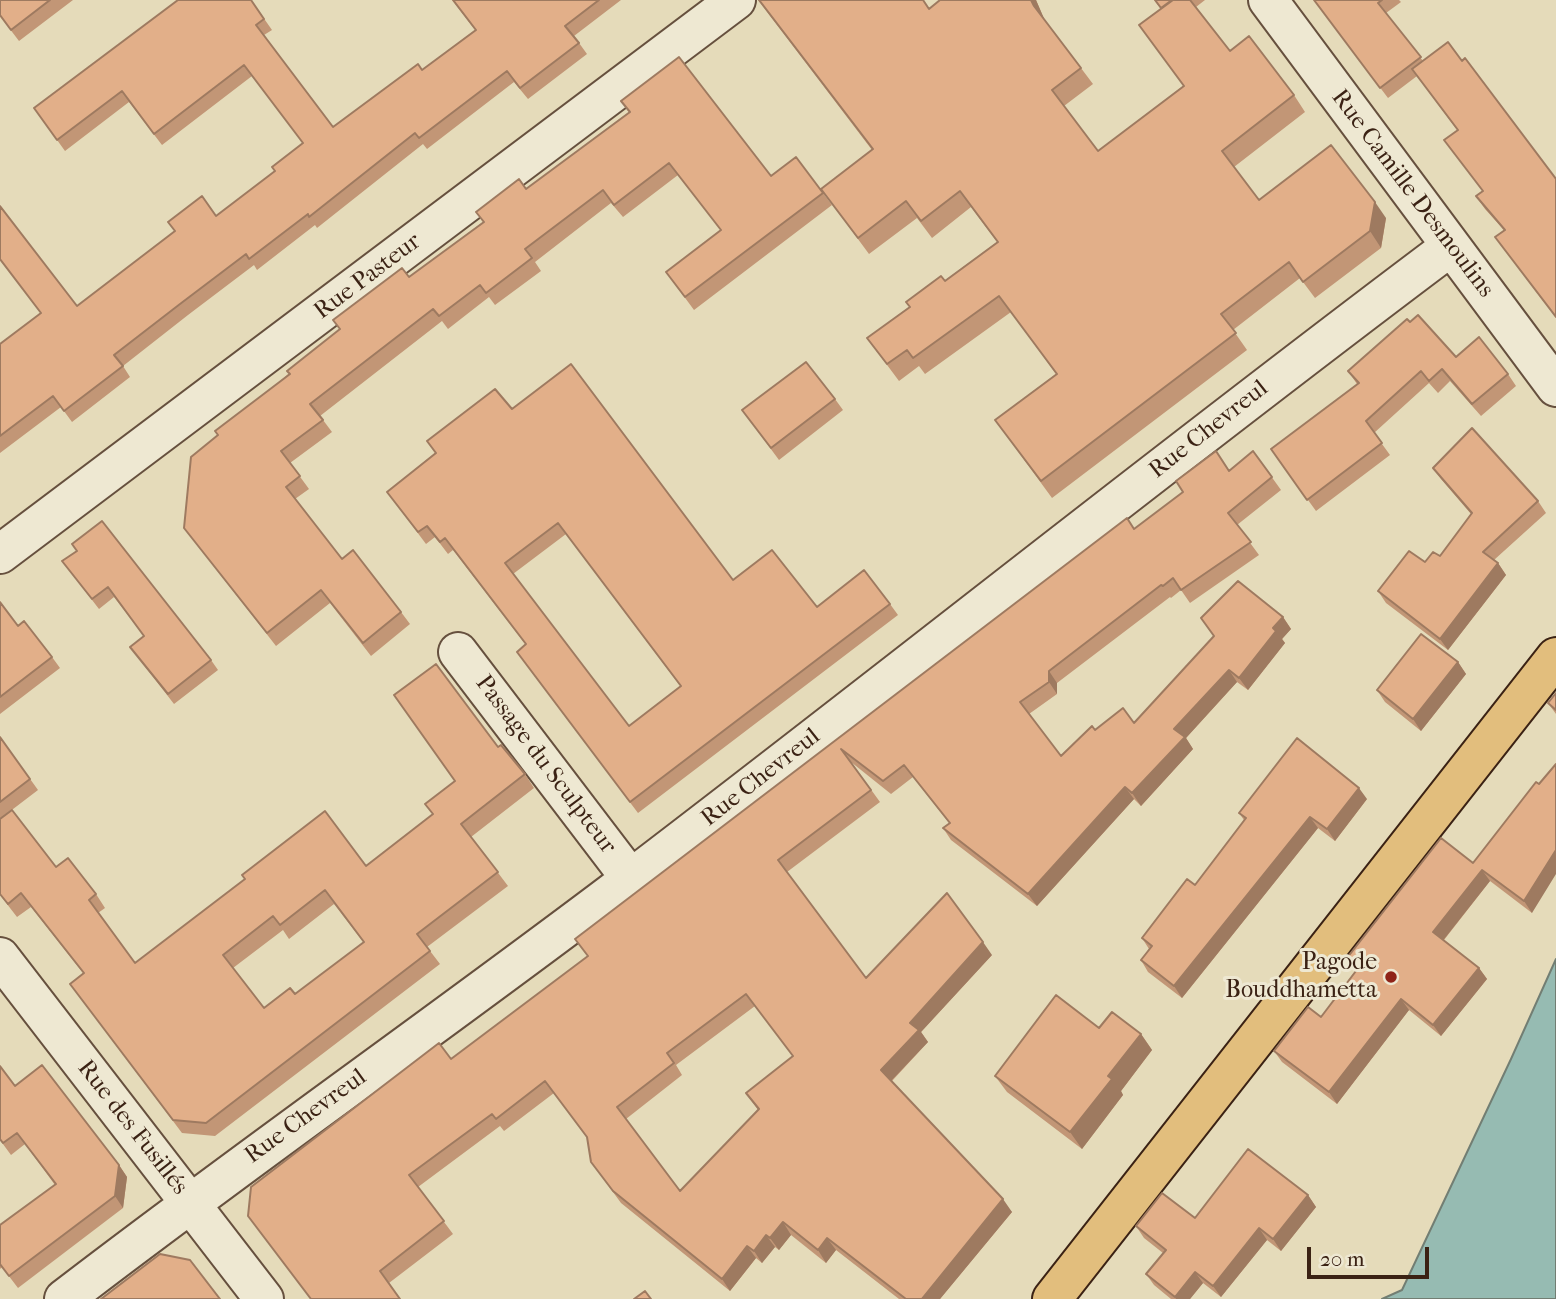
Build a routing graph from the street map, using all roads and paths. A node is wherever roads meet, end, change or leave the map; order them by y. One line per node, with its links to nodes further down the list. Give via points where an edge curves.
1 (736, 0): 5 (street, Rue Pasteur)
2 (1268, 0): 3 (street, Rue Camille Desmoulins)
3 (1450, 247): 4 (street, Rue Camille Desmoulins); 8 (street, Rue Chevreul)
4 (1556, 387)
5 (0, 554)
6 (458, 652): 8 (street, Passage du Sculpteur)
7 (1556, 657): 13 (main road)
8 (631, 879): 10 (street, Rue Chevreul)
9 (0, 957): 10 (street, Rue des Fusillés)
10 (190, 1202): 11 (street, Rue Chevreul); 12 (street, Rue des Fusillés)
11 (64, 1299)
12 (264, 1299)
13 (1052, 1299)

